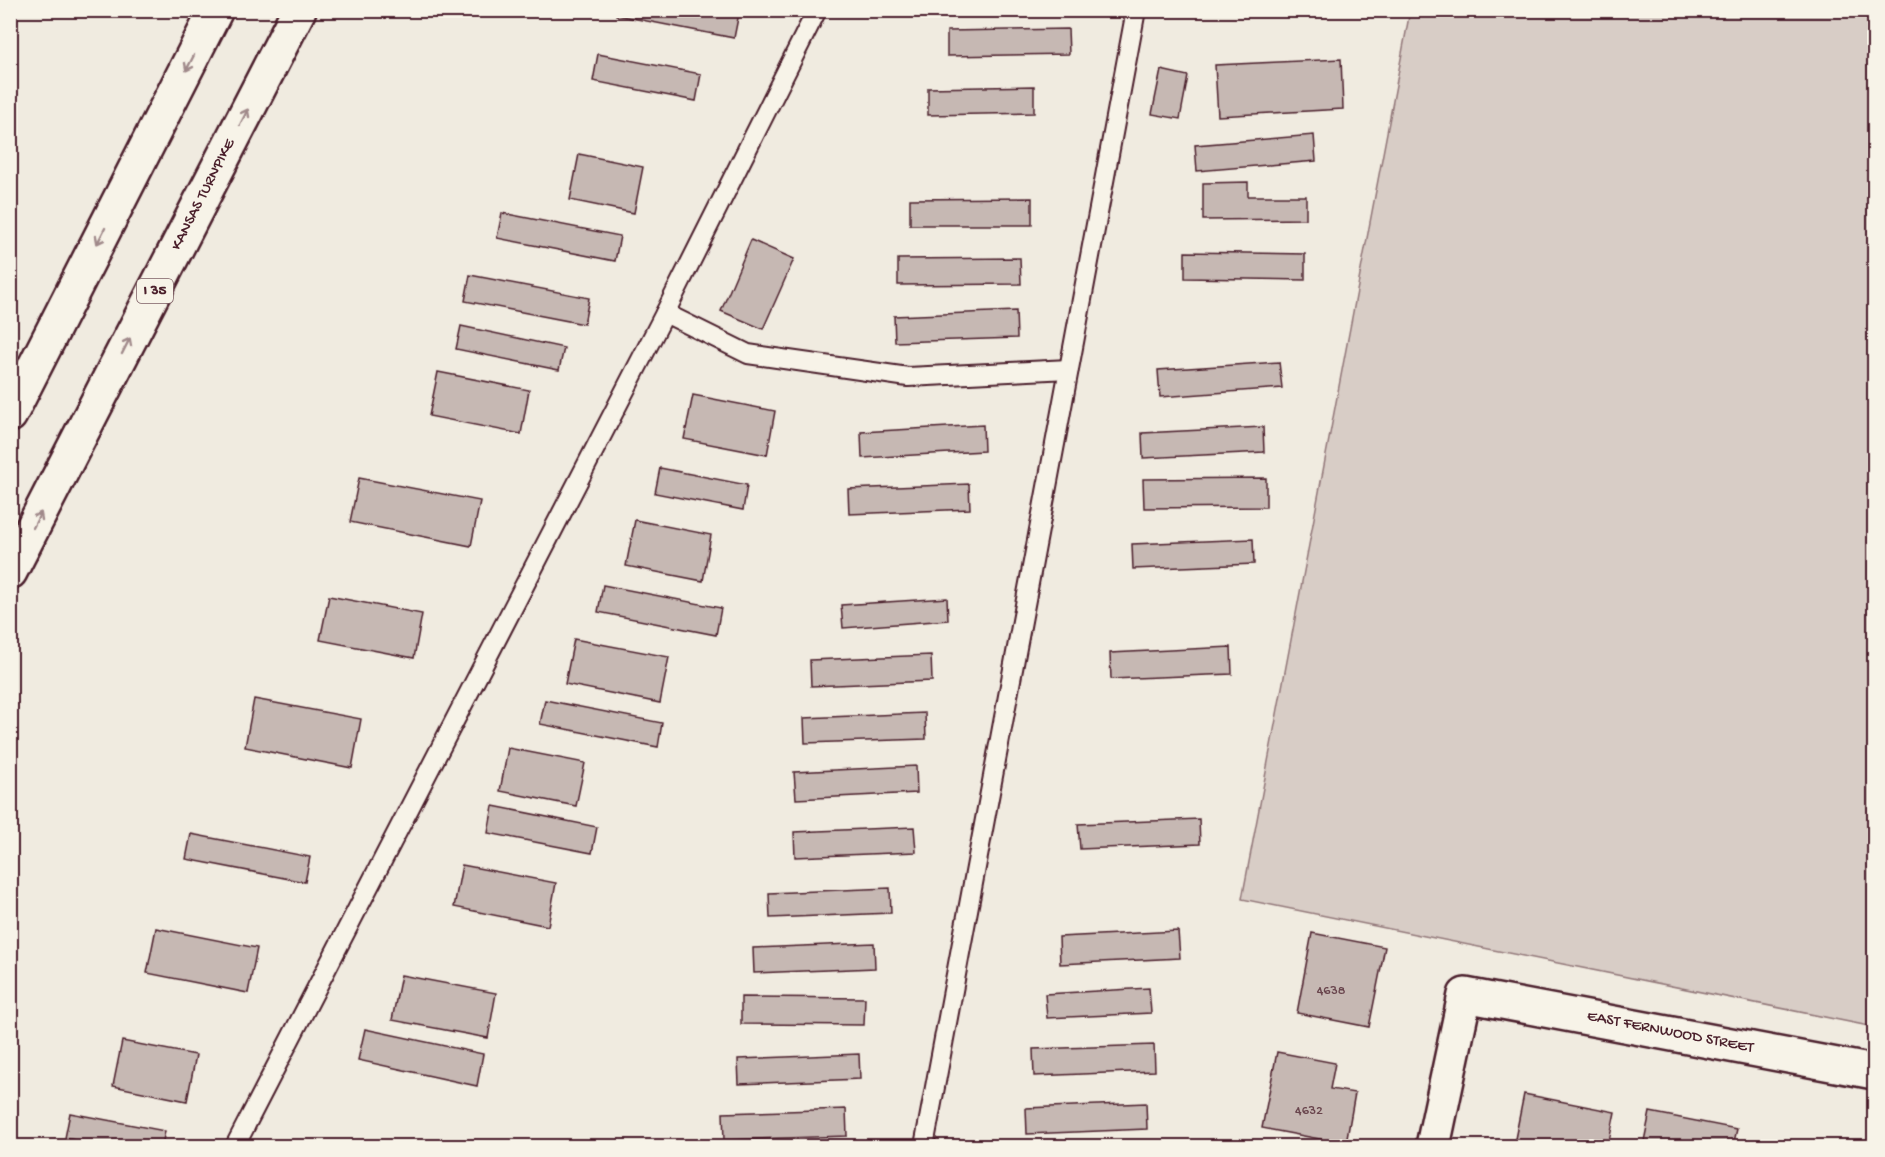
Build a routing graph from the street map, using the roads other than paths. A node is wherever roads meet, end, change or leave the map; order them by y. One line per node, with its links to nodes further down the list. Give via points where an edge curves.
1 (216, 10): 7 (main road, one-way to 7)
2 (298, 10): 8 (main road, KANSAS TURNPIKE / I 35, one-way to 2)
3 (817, 10): 5 (lane)
4 (1136, 10): 6 (lane)
5 (665, 313): 6 (lane, via 748,354 885,374 908,377); 10 (lane)
6 (1069, 369): 11 (lane)
7 (10, 415)
8 (10, 572)
9 (1875, 1072): 12 (main road, EAST FERNWOOD STREET, via 1465,995)
10 (235, 1146)
11 (924, 1146)
12 (1433, 1146)

